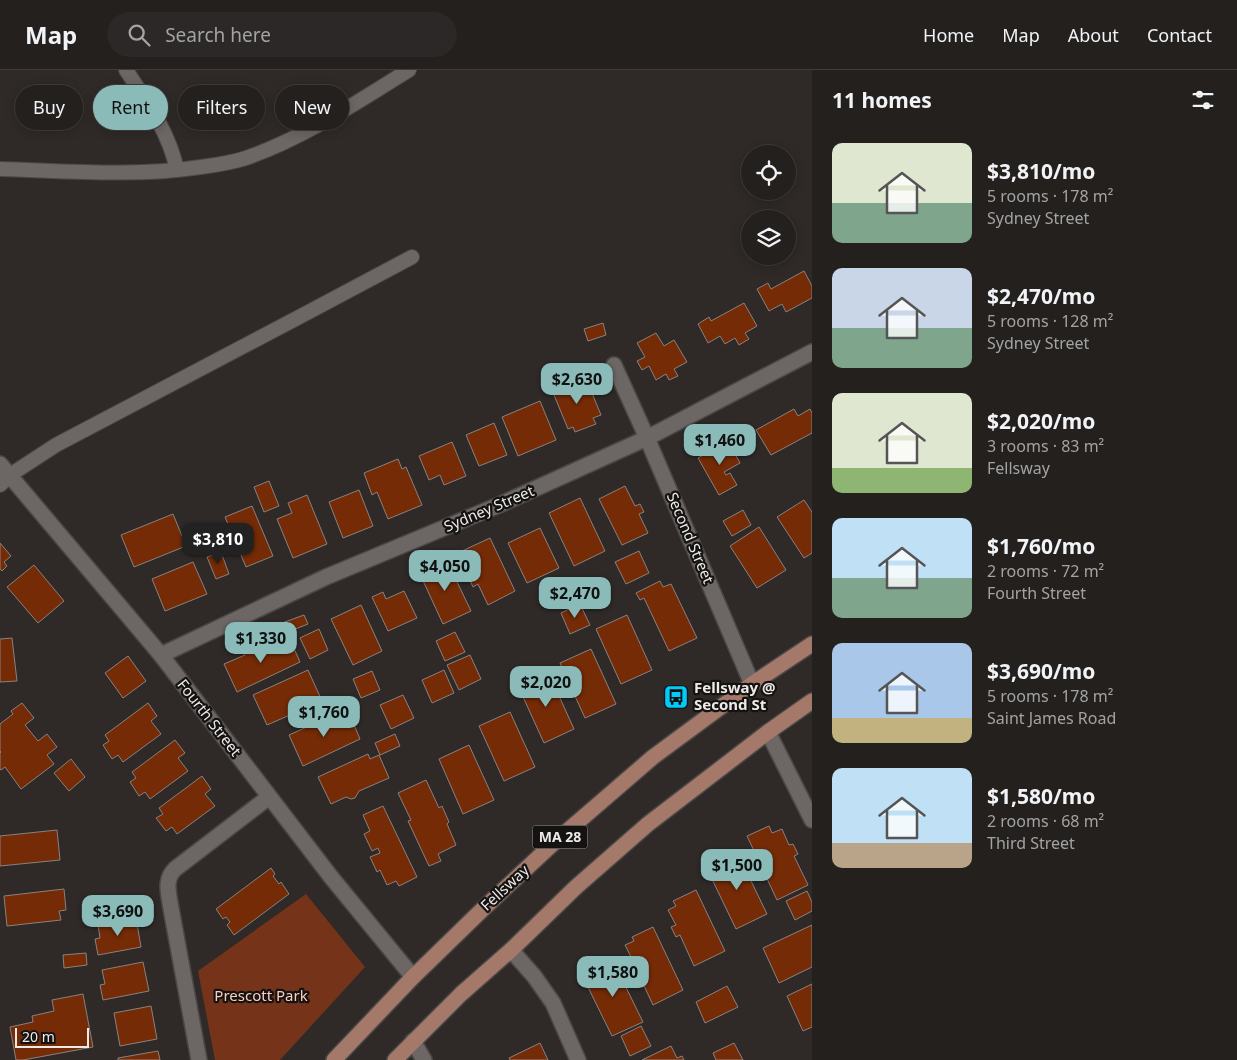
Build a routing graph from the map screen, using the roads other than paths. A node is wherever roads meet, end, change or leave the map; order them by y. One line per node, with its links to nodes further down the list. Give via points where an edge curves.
1 (126, 70): 4 (lane, via 164,132)
2 (409, 70): 4 (lane, via 313,128 260,153 227,163)
3 (0, 169): 4 (lane)
4 (177, 170)
5 (412, 257): 9 (lane)
6 (812, 352): 8 (street, Sydney Street)
7 (614, 365): 8 (street, Second Street)
8 (647, 438): 11 (street, Sydney Street, via 500,505 326,577); 12 (street, Second Street)
9 (3, 475): 11 (street, Fourth Street)
10 (812, 644): 12 (main road, Fellsway / MA 28)
11 (161, 655): 15 (street, Fourth Street)
12 (752, 684): 18 (main road, Fellsway / MA 28, via 653,757 558,839)
13 (812, 701): 14 (main road, MA 28)
14 (768, 732): 16 (street); 17 (main road, MA 28, via 648,824)
15 (269, 796): 18 (street, Fourth Street); 20 (street, via 175,869 168,881)
16 (812, 820)
17 (511, 950): 19 (main road, MA 28); 24 (street, via 553,1003)
18 (413, 977): 21 (main road, Fellsway / MA 28)
19 (413, 1041): 22 (main road, MA 28); 23 (street)
20 (199, 1060)
21 (334, 1060)
22 (395, 1060)
23 (424, 1060)
24 (578, 1060)

